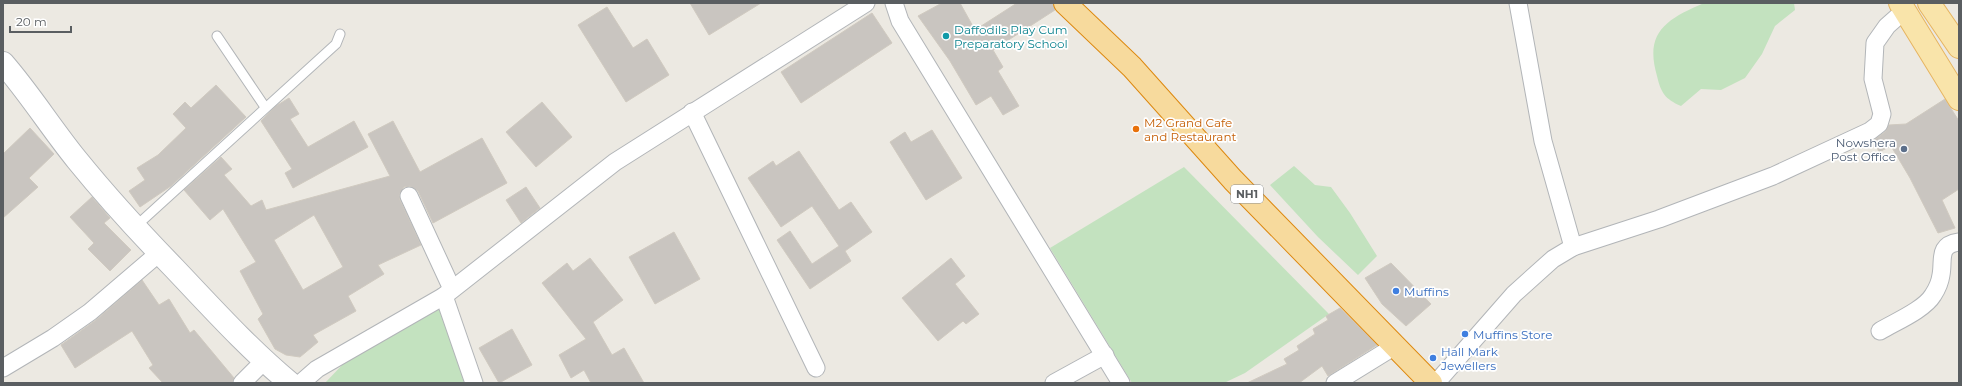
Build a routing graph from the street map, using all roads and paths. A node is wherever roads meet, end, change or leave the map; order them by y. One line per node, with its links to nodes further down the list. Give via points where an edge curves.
1 (866, 3): 13 (street)
2 (894, 3): 22 (street, via 900,21 914,45)
3 (1064, 3): 21 (highway, NH1, via 1132,67 1234,180)
4 (1518, 3): 17 (street, via 1543,141)
5 (1929, 3): 9 (main road)
6 (1902, 7): 11 (main road); 17 (street, via 1875,43 1873,79 1882,114 1879,124 1870,132 1773,176 1659,219)
7 (340, 34): 12 (lane, via 336,44)
8 (217, 36): 12 (lane)
9 (1959, 47)
10 (3, 63): 15 (street, via 21,83 76,159)
11 (1959, 99)
12 (265, 107): 15 (lane)
13 (692, 112): 19 (street, via 615,162); 25 (street)
14 (409, 196): 19 (street)
15 (135, 227): 18 (street)
16 (1959, 242): 20 (street, via 1945,249 1941,257 1941,274 1933,296 1916,311)
17 (1573, 247): 34 (street, via 1553,259 1514,294)
18 (159, 253): 23 (street); 24 (street, via 90,312)
19 (448, 293): 28 (street, via 317,369); 29 (street)
20 (1880, 331)
21 (1395, 346): 32 (street); 33 (highway, NH1)
22 (1105, 354): 30 (street); 31 (street)
23 (264, 361): 26 (street); 27 (street)
24 (3, 368)
25 (816, 368)
26 (242, 383)
27 (290, 383)
28 (301, 383)
29 (474, 383)
30 (1054, 383)
31 (1121, 383)
32 (1335, 383)
33 (1431, 383)
34 (1436, 383)

